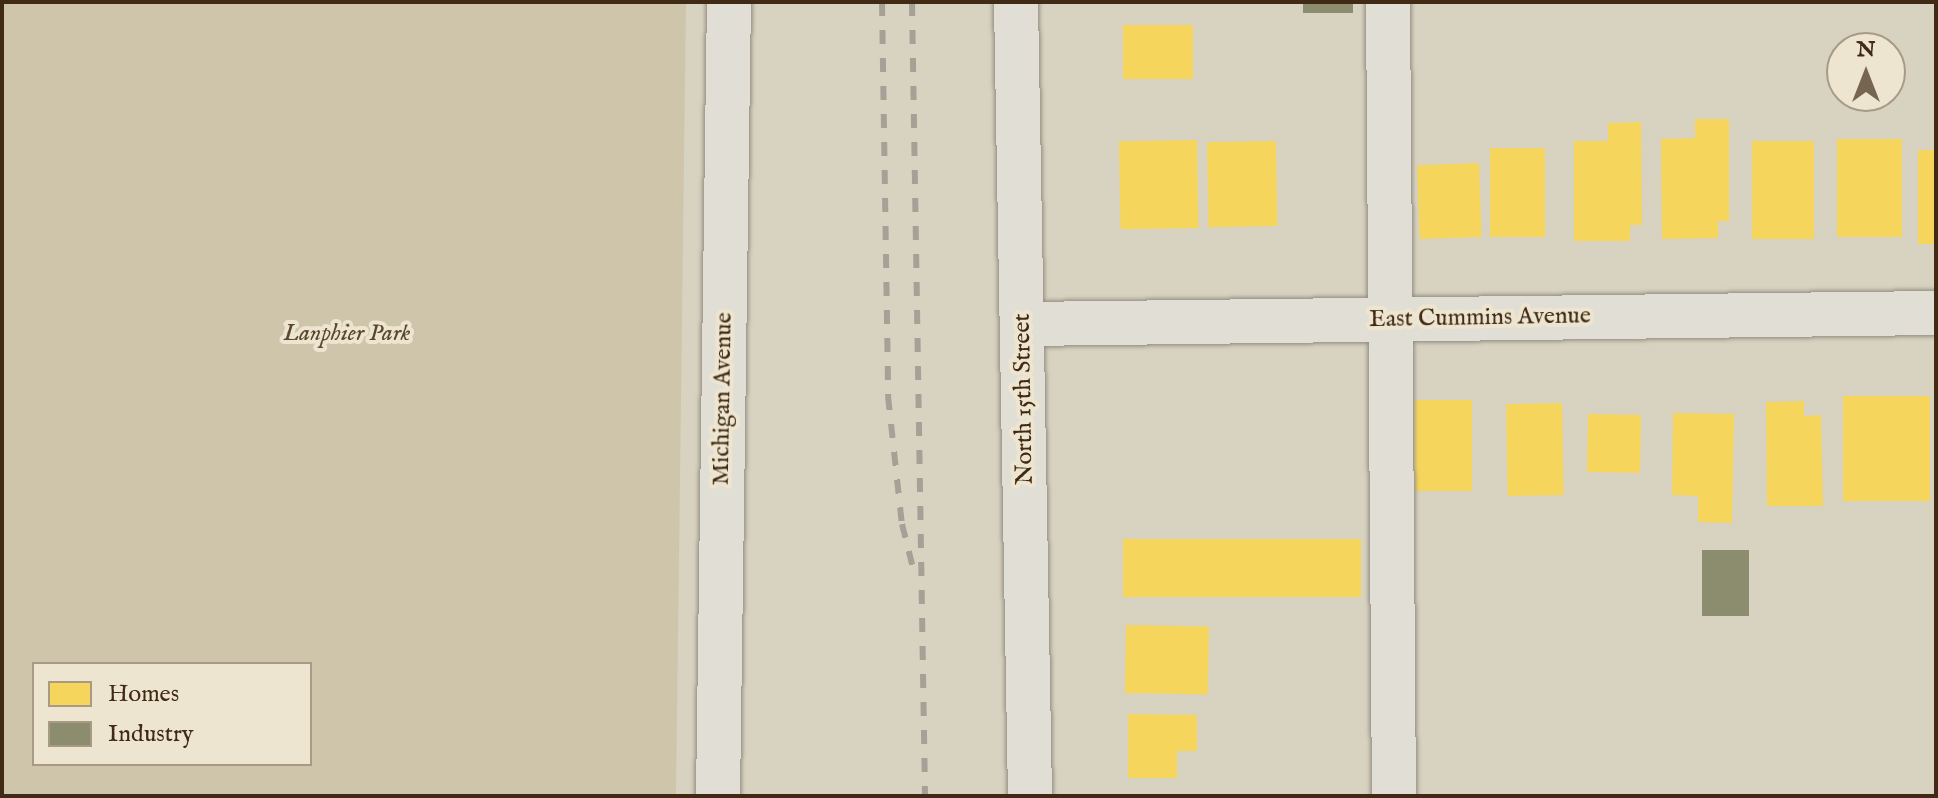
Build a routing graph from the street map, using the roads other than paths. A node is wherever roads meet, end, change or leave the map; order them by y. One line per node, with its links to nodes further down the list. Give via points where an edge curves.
1 (729, 2): 7 (street, Michigan Avenue)
2 (1016, 2): 6 (street, North 15th Street)
3 (1388, 2): 5 (street)
4 (1936, 313): 5 (street, East Cummins Avenue)
5 (1388, 319): 6 (street, East Cummins Avenue); 9 (street)
6 (1023, 324): 8 (street, North 15th Street)
7 (718, 796)
8 (1030, 796)
9 (1394, 796)

